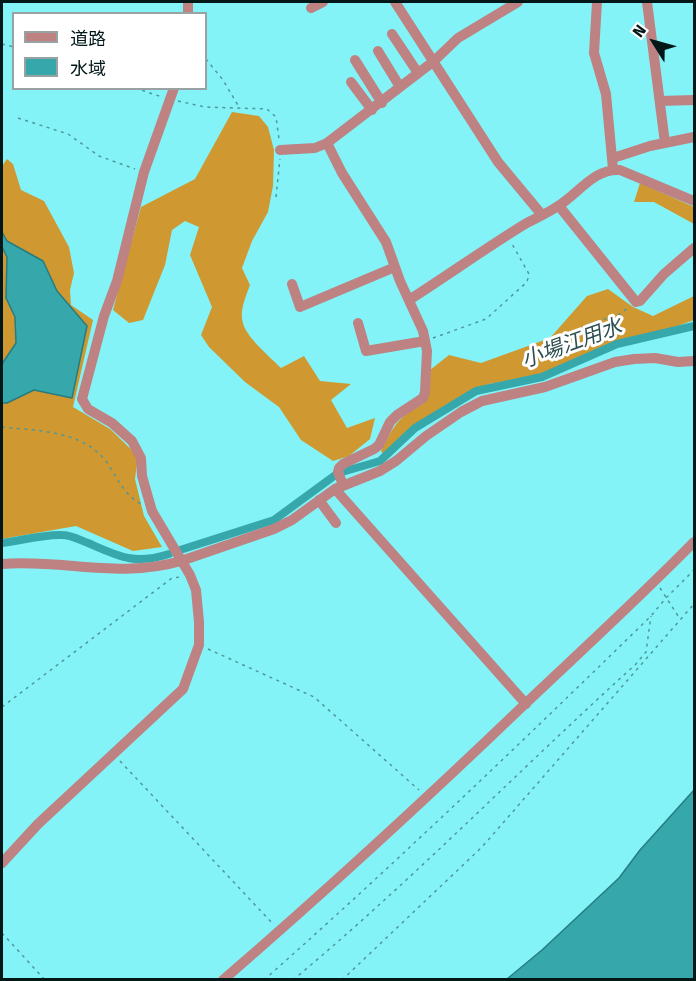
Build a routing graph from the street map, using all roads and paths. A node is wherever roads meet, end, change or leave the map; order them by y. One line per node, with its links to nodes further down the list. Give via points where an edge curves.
1 (323, 2): 7 (street)
2 (396, 2): 12 (street)
3 (518, 2): 6 (street)
4 (597, 2): 29 (street, via 594,53 606,94)
5 (647, 2): 20 (street)
6 (505, 4): 12 (street)
7 (310, 8)
8 (392, 34): 13 (street)
9 (378, 51): 15 (street)
10 (207, 60): 22 (path)
11 (356, 60): 21 (street)
12 (434, 61): 13 (street); 34 (street, via 498,162)
13 (418, 73): 15 (street)
14 (351, 82): 23 (street)
15 (400, 87): 21 (street)
16 (141, 90): 18 (path)
17 (173, 90): 18 (street)
18 (170, 100): 22 (path, via 205,107); 30 (street)
19 (694, 100): 20 (street)
20 (660, 101): 26 (street)
21 (382, 103): 23 (street)
22 (239, 107): 28 (path, via 273,113)
23 (372, 110): 27 (street)
24 (18, 118): 30 (path, via 68,134 99,156)
25 (694, 137): 26 (street)
26 (665, 143): 29 (street)
27 (327, 144): 28 (street); 37 (street, via 382,234)
28 (280, 150): 31 (path)
29 (613, 164): 32 (street); 33 (street)
30 (144, 172): 48 (street, via 82,399 88,409 132,441 141,458)
31 (276, 197)
32 (694, 201)
33 (559, 206): 34 (street); 40 (street)
34 (542, 214): 35 (street)
35 (507, 236): 39 (street); 43 (path, via 529,274 528,282 486,319)
36 (694, 248): 40 (street)
37 (395, 267): 38 (street, via 300,307); 39 (street)
38 (292, 284)
39 (409, 300): 43 (street)
40 (636, 302): 42 (path, via 620,314 586,325)
41 (358, 323): 43 (street, via 366,351)
42 (564, 340)
43 (425, 341): 46 (street, via 423,399 390,422 379,445 339,468)
44 (694, 361): 46 (street, via 655,358 615,362 545,387 482,401 380,471)
45 (2, 427): 48 (path, via 60,434 91,446 130,498)
46 (339, 487): 47 (street); 61 (street, via 350,507)
47 (319, 500): 49 (street); 51 (street, via 274,529)
48 (152, 511): 51 (street)
49 (333, 520)
50 (694, 542): 55 (street)
51 (181, 561): 52 (street, via 132,570); 54 (street)
52 (2, 564)
53 (694, 570): 56 (path)
54 (190, 575): 60 (street, via 196,590); 62 (path, via 172,578)
55 (656, 581): 56 (path); 61 (street)
56 (666, 598): 58 (path); 59 (path)
57 (694, 604): 59 (path)
58 (651, 616): 70 (path, via 395,862); 71 (path, via 646,652 636,664)
59 (680, 620): 72 (path, via 482,847)
60 (199, 645): 63 (street, via 183,689); 64 (path, via 314,697)
61 (526, 704): 64 (street)
62 (2, 707)
63 (113, 753): 65 (street); 66 (path)
64 (428, 798): 66 (street)
65 (2, 863)
66 (280, 931): 69 (street)
67 (2, 933): 68 (path)
68 (45, 980)
69 (223, 980)
70 (264, 980)
71 (293, 980)
72 (342, 980)

